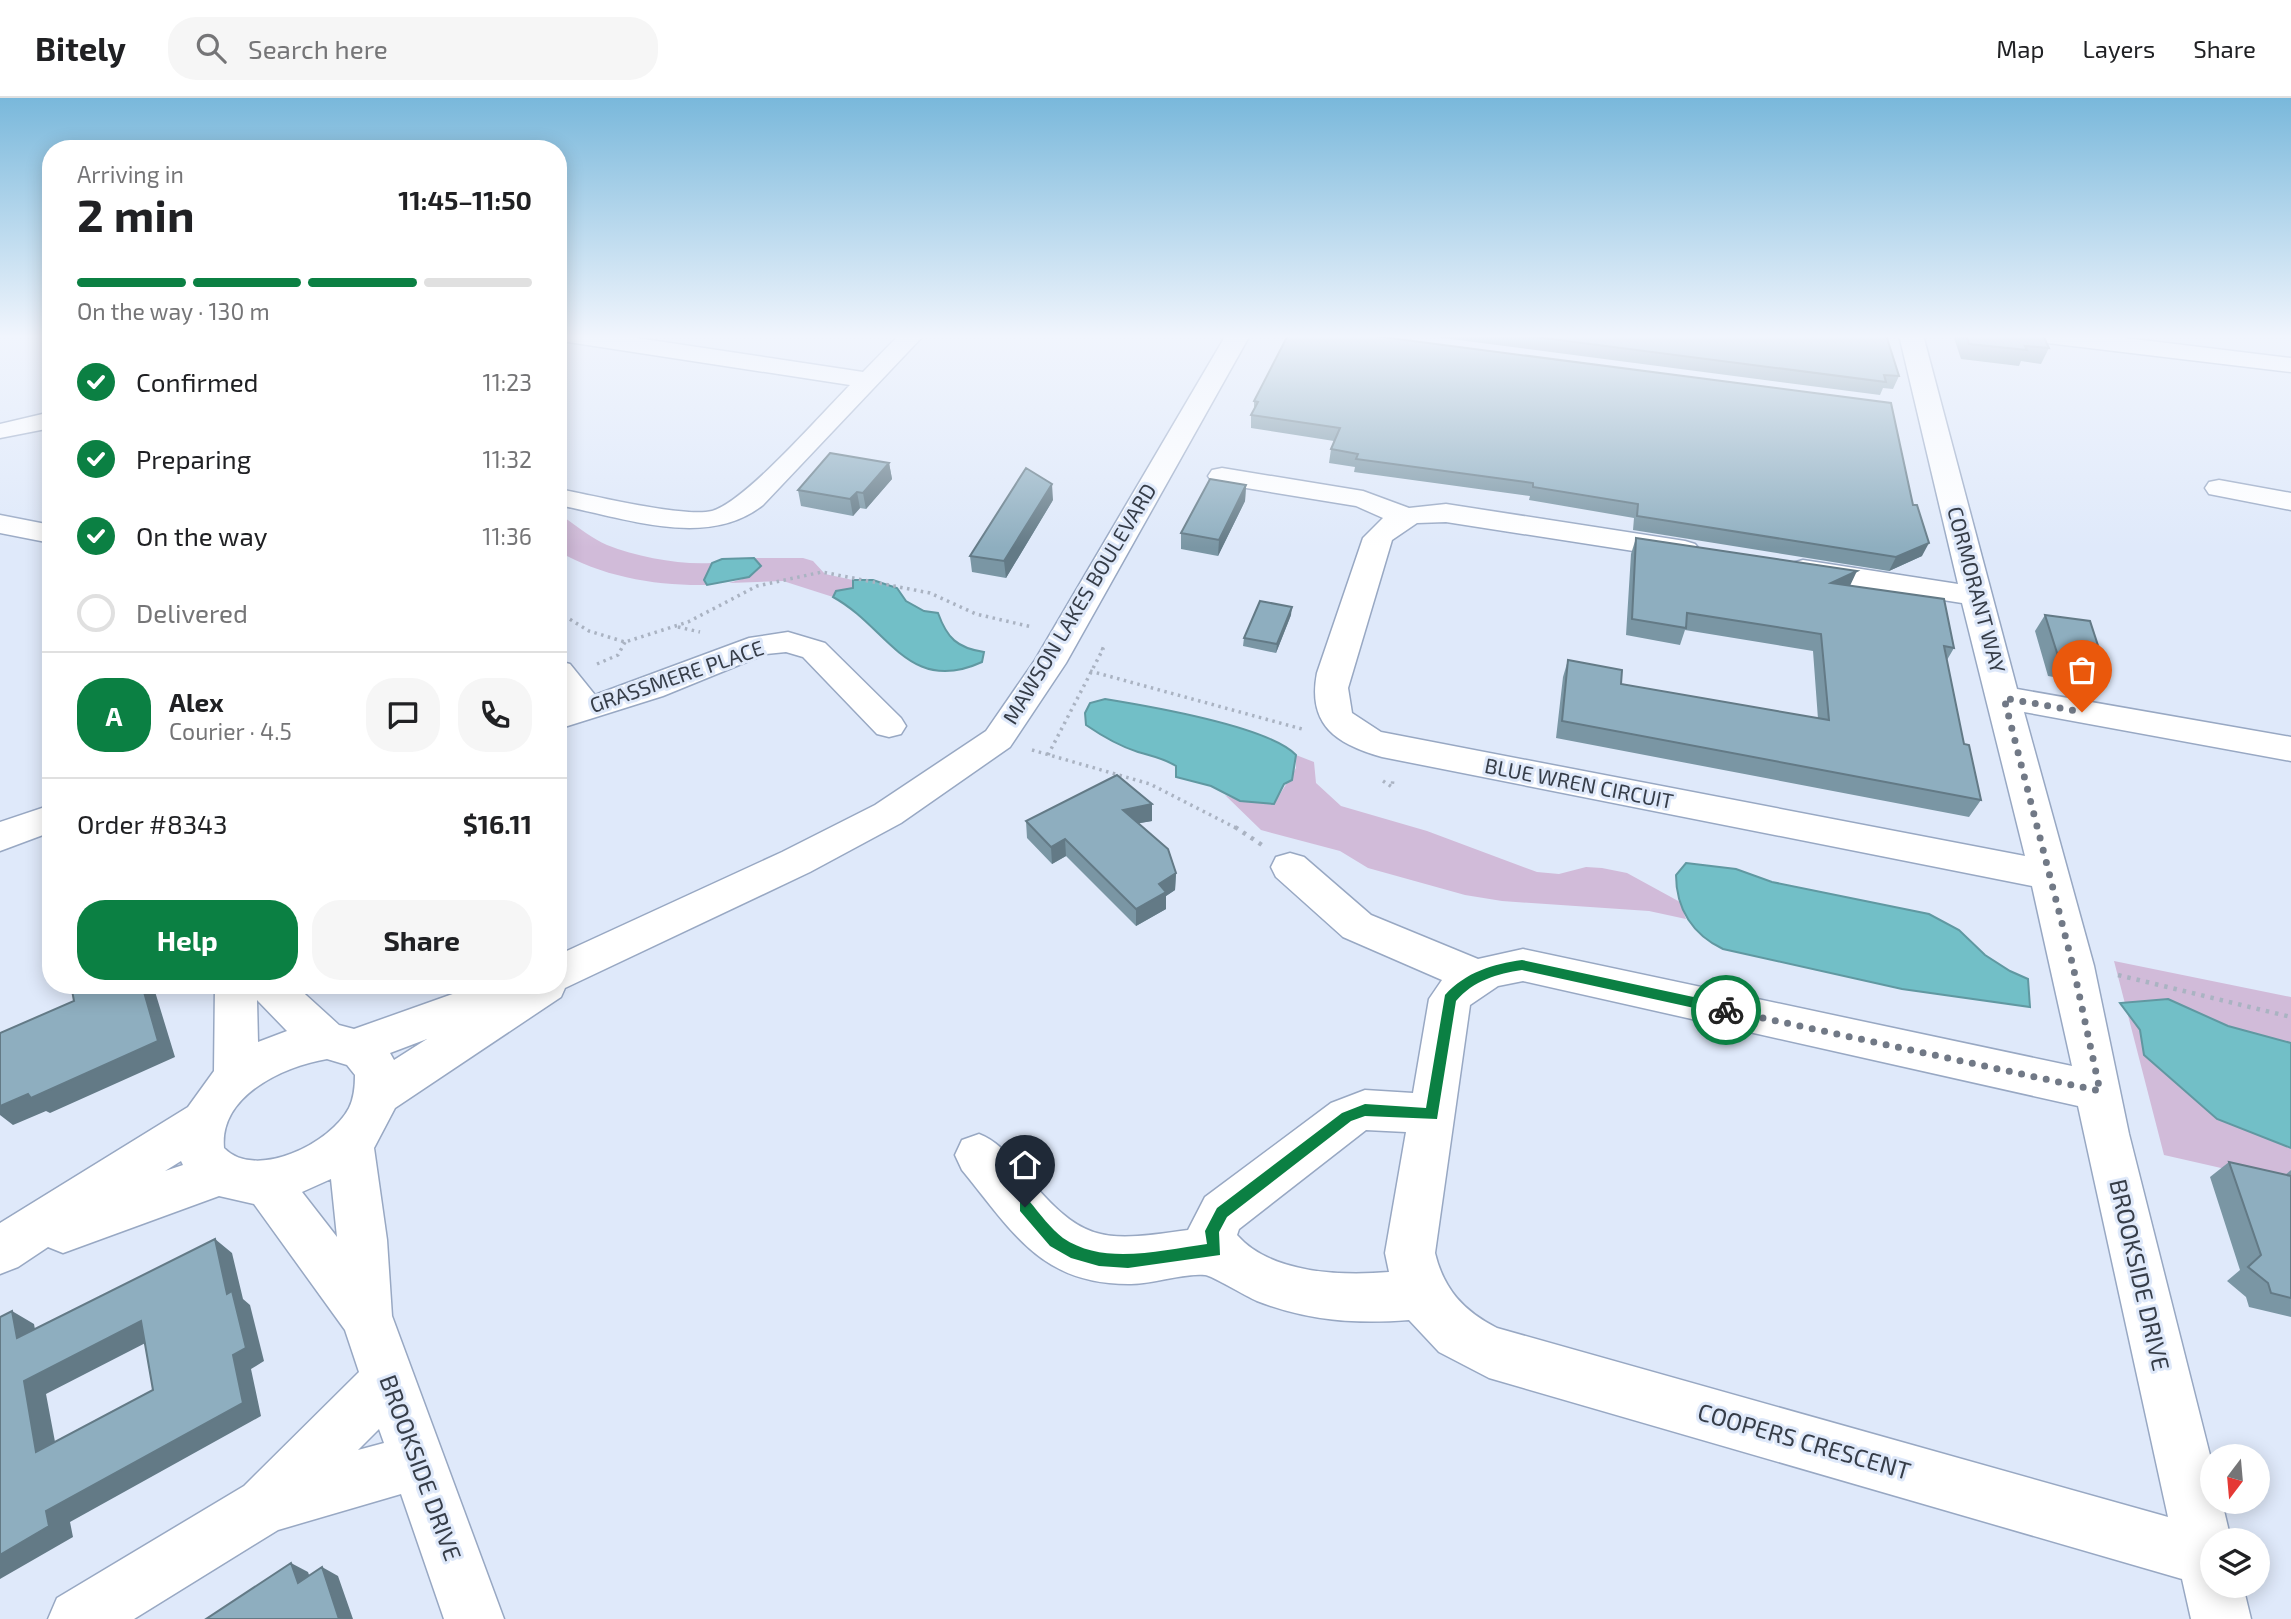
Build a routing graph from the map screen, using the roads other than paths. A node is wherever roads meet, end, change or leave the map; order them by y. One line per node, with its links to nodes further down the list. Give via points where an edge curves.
1 (843, 406): 8 (street, via 753,499 721,519 689,521)
2 (1197, 406): 25 (street, MAWSON LAKES BOULEVARD, via 1058,650 998,740 888,814)
3 (1916, 406): 15 (street, CORMORANT WAY)
4 (42, 422): 5 (street)
5 (1, 431)
6 (1222, 476): 10 (street, via 1363,499)
7 (2219, 488): 9 (street)
8 (567, 499)
9 (2291, 502)
10 (1405, 517): 13 (street, via 1446,513); 23 (street, BLUE WREN CIRCUIT, via 1386,527 1378,538 1329,692 1331,710 1341,724 1364,739)
11 (0, 524): 12 (street)
12 (42, 532)
13 (1713, 555)
14 (1767, 563): 15 (street)
15 (1977, 596): 16 (street, CORMORANT WAY)
16 (2004, 698): 19 (street); 23 (street, CORMORANT WAY)
17 (572, 713): 18 (street, GRASSMERE PLACE, via 760,645 788,642 814,650)
18 (889, 726)
19 (2291, 749)
20 (42, 820): 21 (street)
21 (0, 836)
22 (1290, 867): 26 (street, via 1357,926)
23 (2050, 875): 24 (street, CORMORANT WAY)
24 (2073, 966): 32 (street, BROOKSIDE DRIVE)
25 (567, 973)
26 (1476, 976): 32 (street, COOPERS CRESCENT, via 1522,965); 35 (street, COOPERS CRESCENT, via 1450,999)
27 (236, 994): 33 (street)
28 (277, 994): 31 (street)
29 (498, 994): 31 (street)
30 (532, 994): 34 (street, MAWSON LAKES BOULEVARD)
31 (341, 1044): 33 (street, via 278,1052); 34 (street, via 369,1057 378,1081)
32 (2096, 1071): 48 (street, BROOKSIDE DRIVE, via 2135,1261)
33 (236, 1079): 36 (street)
34 (377, 1095): 37 (street)
35 (1432, 1114): 41 (street, via 1365,1110 1346,1117 1222,1213 1212,1231); 43 (street, COOPERS CRESCENT, via 1410,1253)
36 (203, 1122): 39 (street, via 200,1142 208,1164); 42 (street)
37 (350, 1142): 40 (street); 44 (street, BROOKSIDE DRIVE)
38 (979, 1155): 41 (street, via 1055,1241 1076,1253 1128,1261)
39 (219, 1174): 40 (street); 42 (street)
40 (268, 1185): 44 (street, BROOKSIDE DRIVE)
41 (1215, 1250): 43 (street, via 1234,1266 1299,1290 1341,1298)
42 (0, 1252)
43 (1422, 1295): 49 (street, COOPERS CRESCENT, via 1432,1313 1457,1336 1489,1352)
44 (366, 1316): 45 (street, BROOKSIDE DRIVE)
45 (389, 1380): 46 (street, BROOKSIDE DRIVE); 47 (street)
46 (418, 1461): 47 (street); 52 (street, BROOKSIDE DRIVE)
47 (264, 1506): 51 (street)
48 (2200, 1533)
49 (2200, 1572)
50 (2216, 1598): 53 (street, BROOKSIDE DRIVE)
51 (78, 1619)
52 (474, 1619)
53 (2221, 1619)

